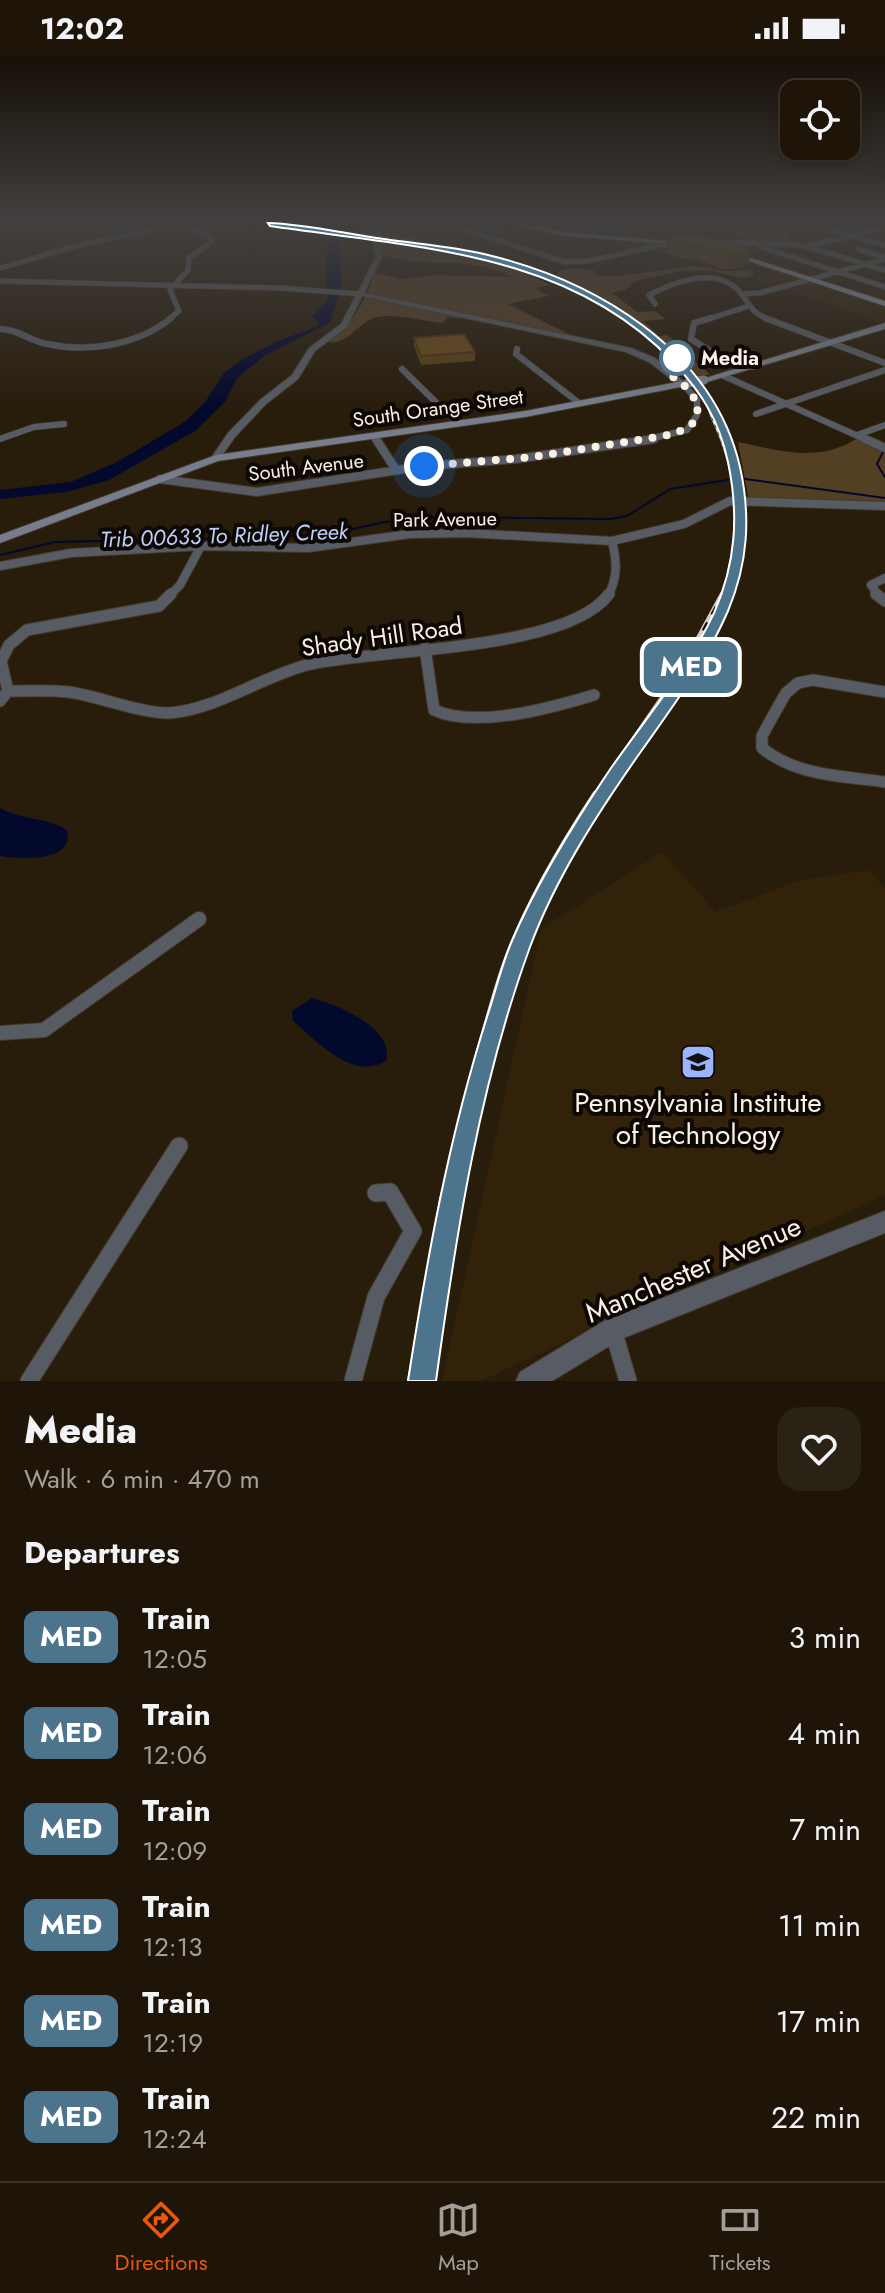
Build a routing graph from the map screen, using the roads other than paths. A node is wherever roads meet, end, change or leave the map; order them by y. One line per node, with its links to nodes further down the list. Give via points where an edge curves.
1 (175, 285): 14 (street, via 170,295 179,311 145,335 118,345 46,344)
2 (195, 286): 8 (street)
3 (365, 286): 8 (street)
4 (672, 286): 10 (street, via 652,293 648,298)
5 (731, 286): 9 (street)
6 (785, 286): 9 (street)
7 (831, 286): 11 (main road)
8 (361, 294): 22 (street, via 628,350); 33 (street, via 344,325 312,350 295,377 263,402)
9 (741, 294): 12 (street)
10 (655, 304)
11 (885, 304)
12 (746, 307): 15 (street); 18 (street, via 694,323 691,339)
13 (885, 326): 15 (main road, South Orange Street)
14 (0, 329)
15 (831, 343): 17 (street); 18 (main road, South Orange Street)
16 (517, 349): 23 (street, via 516,354)
17 (885, 363)
18 (752, 367): 21 (main road, South Orange Street)
19 (402, 369): 26 (street)
20 (885, 370): 24 (street)
21 (724, 376): 22 (main road, South Orange Street, bridge); 24 (street)
22 (686, 383): 23 (main road, South Orange Street); 34 (street, South Avenue, via 697,400 697,415 687,430 675,434 550,455)
23 (579, 403): 26 (main road, South Orange Street)
24 (785, 403): 25 (street); 29 (street)
25 (756, 414)
26 (457, 423): 30 (main road, South Orange Street)
27 (64, 424): 31 (street)
28 (885, 425): 29 (street)
29 (857, 435): 32 (street)
30 (374, 436): 33 (main road, South Orange Street); 34 (street)
31 (0, 439)
32 (885, 448)
33 (216, 458): 35 (main road, South Orange Street)
34 (396, 470): 35 (street, South Avenue, via 257,492)
35 (160, 479): 37 (main road, South Orange Street)
36 (885, 506): 38 (street, Park Avenue, via 730,501 684,524)
37 (0, 539)
38 (612, 541): 39 (street, Park Avenue, via 466,533 410,534 308,548); 43 (street, Shady Hill Road, via 615,582 607,598 585,613 496,642)
39 (201, 546): 40 (street, Park Avenue, via 71,553); 44 (street, via 180,585 159,606 27,630 9,645 1,661)
40 (0, 566)
41 (885, 578): 42 (street, via 871,585)
42 (885, 601)
43 (425, 648): 44 (street, Shady Hill Road, via 296,668 167,713 68,692); 46 (street, via 434,710 447,718 523,712)
44 (8, 691): 47 (street)
45 (885, 692): 48 (street, via 813,680 798,683 786,693 762,736 762,748 787,765)
46 (594, 695)
47 (0, 701)
48 (885, 782)
49 (199, 919): 50 (street, via 44,1030)
50 (0, 1033)
51 (179, 1146): 55 (street)
52 (376, 1193): 56 (street, via 390,1192 413,1231 376,1297)
53 (885, 1222): 54 (street, Manchester Avenue)
54 (613, 1330): 57 (street, Manchester Avenue); 58 (street)
55 (29, 1381)
56 (353, 1381)
57 (529, 1381)
58 (628, 1381)

